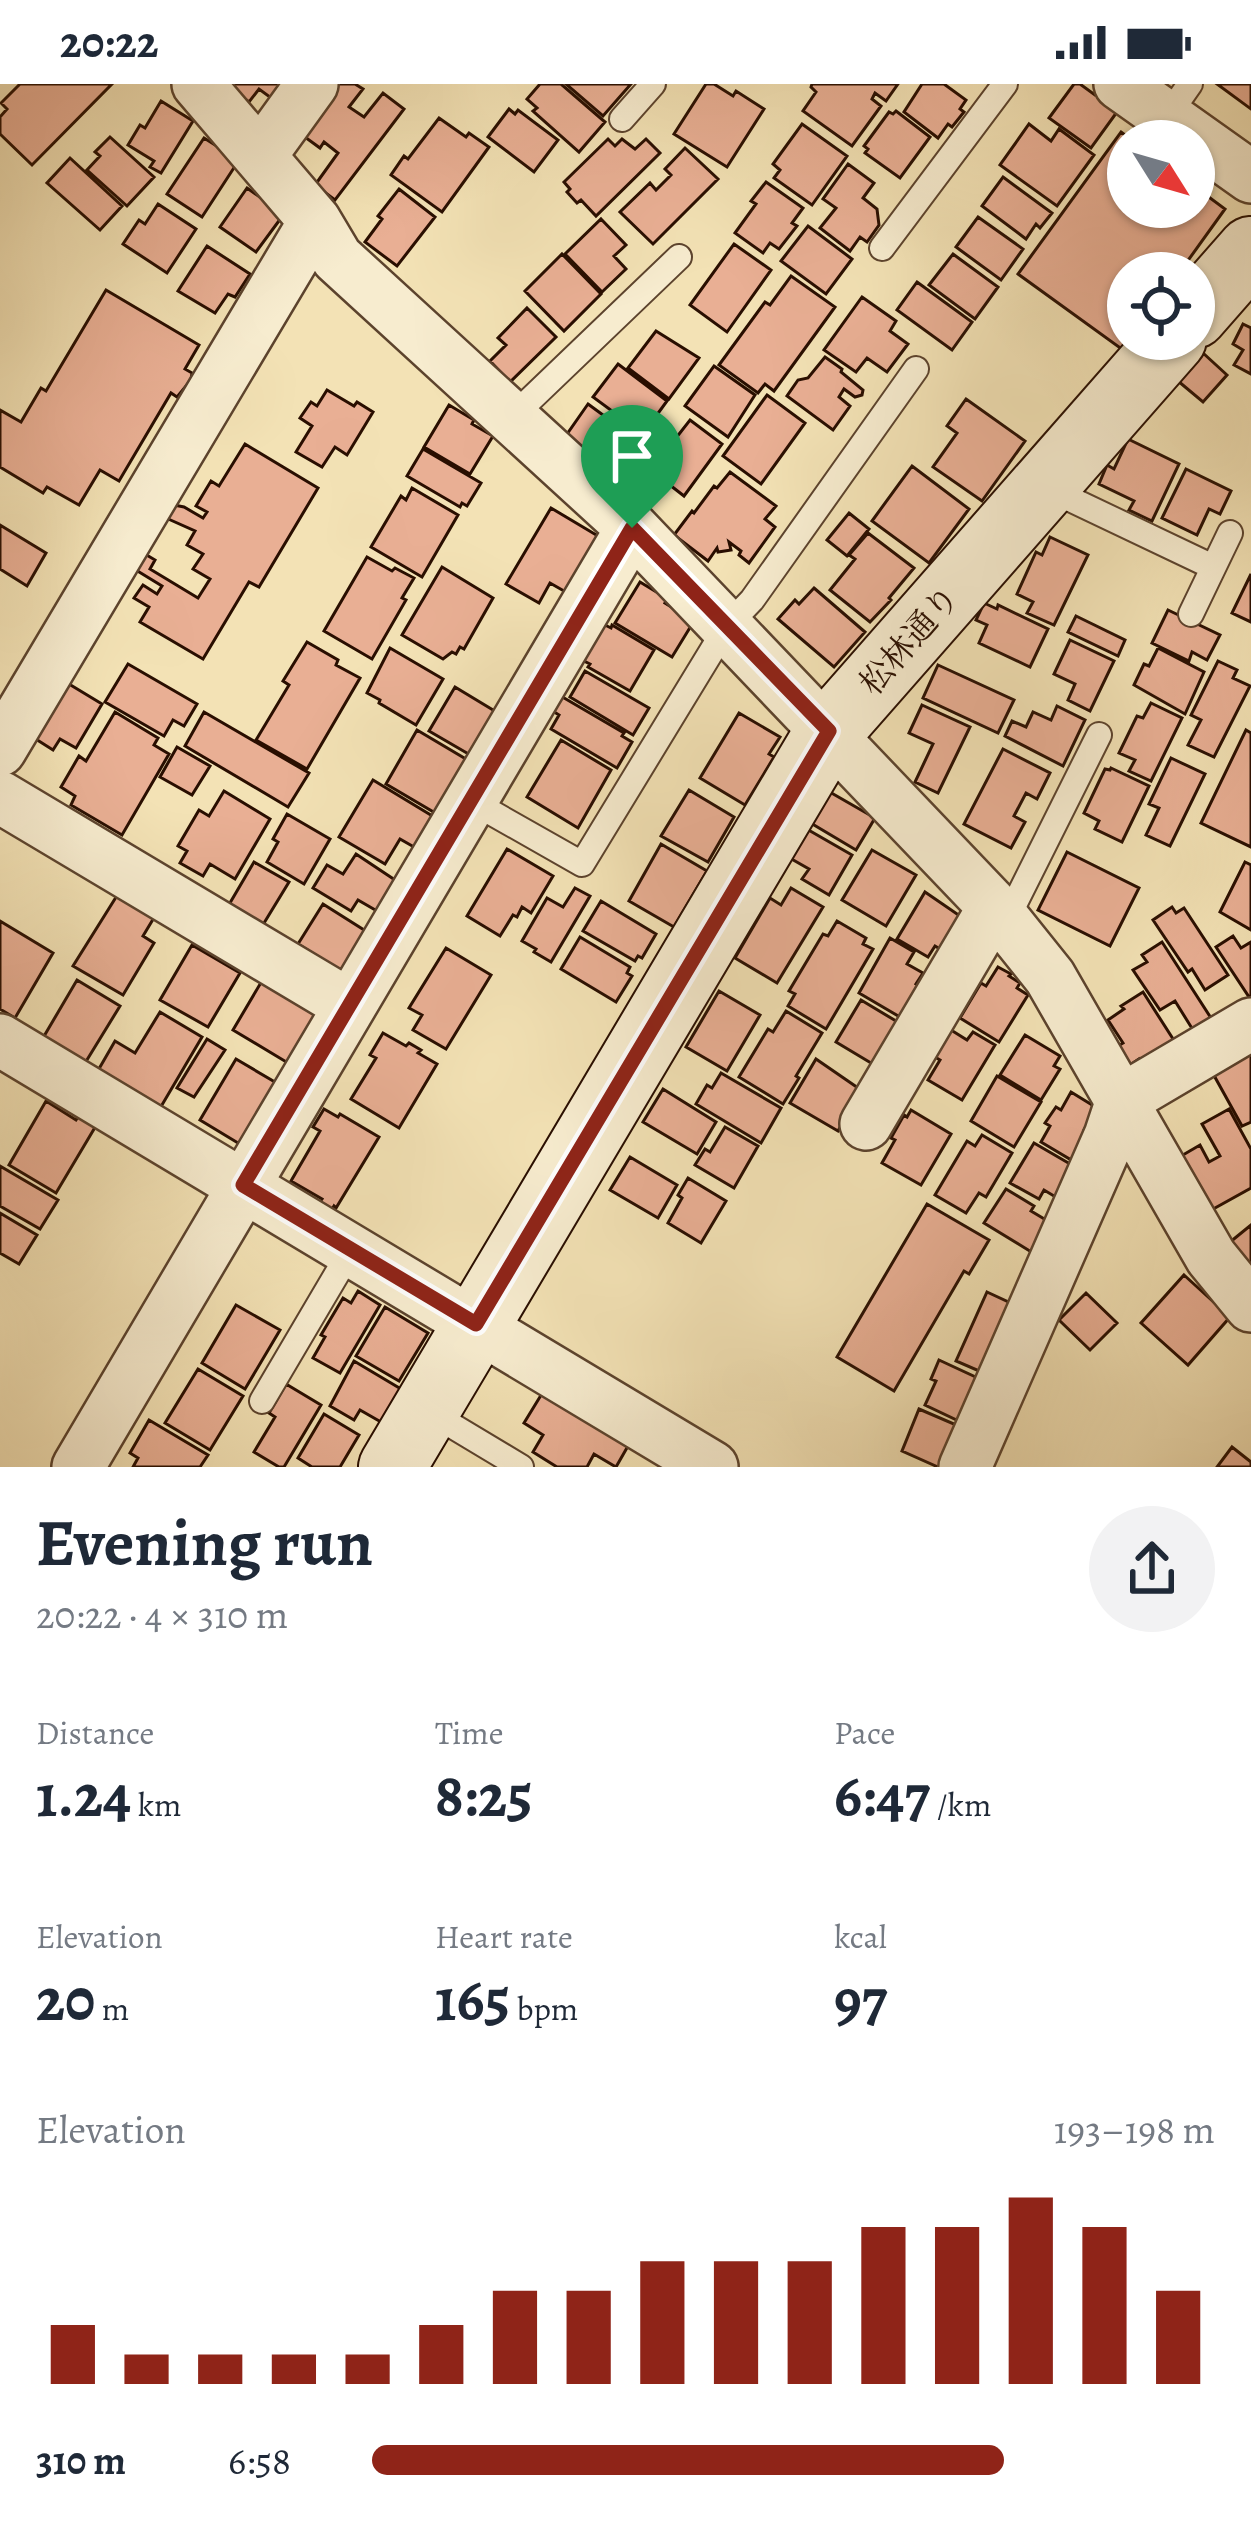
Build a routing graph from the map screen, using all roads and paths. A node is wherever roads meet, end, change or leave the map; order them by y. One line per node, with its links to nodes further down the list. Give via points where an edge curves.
1 (198, 84): 8 (street)
2 (313, 84): 8 (street)
3 (653, 84): 7 (lane)
4 (1006, 84): 11 (lane)
5 (1120, 84): 6 (street)
6 (1179, 100): 9 (street)
7 (622, 119)
8 (260, 156): 10 (street)
9 (1251, 177)
10 (315, 221): 17 (street, via 337,258); 26 (street)
11 (882, 248)
12 (1251, 250): 14 (street)
13 (679, 257): 17 (lane)
14 (1215, 292)
15 (1155, 360): 18 (street, 松林通り)
16 (916, 369): 23 (lane)
17 (510, 419): 19 (street)
18 (1044, 486): 21 (lane); 24 (street, 松林通り)
19 (632, 528): 23 (street); 28 (street)
20 (1230, 532): 21 (lane)
21 (1213, 567): 22 (lane)
22 (1190, 614)
23 (727, 626): 24 (street); 28 (lane, via 582,864)
24 (829, 731): 29 (street); 38 (street, 松林通り)
25 (1099, 735): 29 (lane)
26 (0, 750)
27 (0, 797): 30 (street)
28 (472, 801): 30 (street)
29 (1000, 914): 33 (street, via 1050,977); 34 (street)
30 (349, 1005): 35 (street)
31 (1251, 1024): 33 (street)
32 (5, 1054): 35 (street)
33 (1122, 1100): 37 (street, via 1211,1257); 45 (street)
34 (866, 1124)
35 (243, 1185): 36 (street); 41 (street)
36 (351, 1250): 38 (street); 39 (lane)
37 (1251, 1306)
38 (476, 1324): 40 (street, 松林通り); 44 (street)
39 (262, 1401)
40 (426, 1409): 42 (street, 松林通り); 43 (lane)
41 (78, 1467)
42 (392, 1467)
43 (521, 1467)
44 (712, 1467)
45 (965, 1467)

